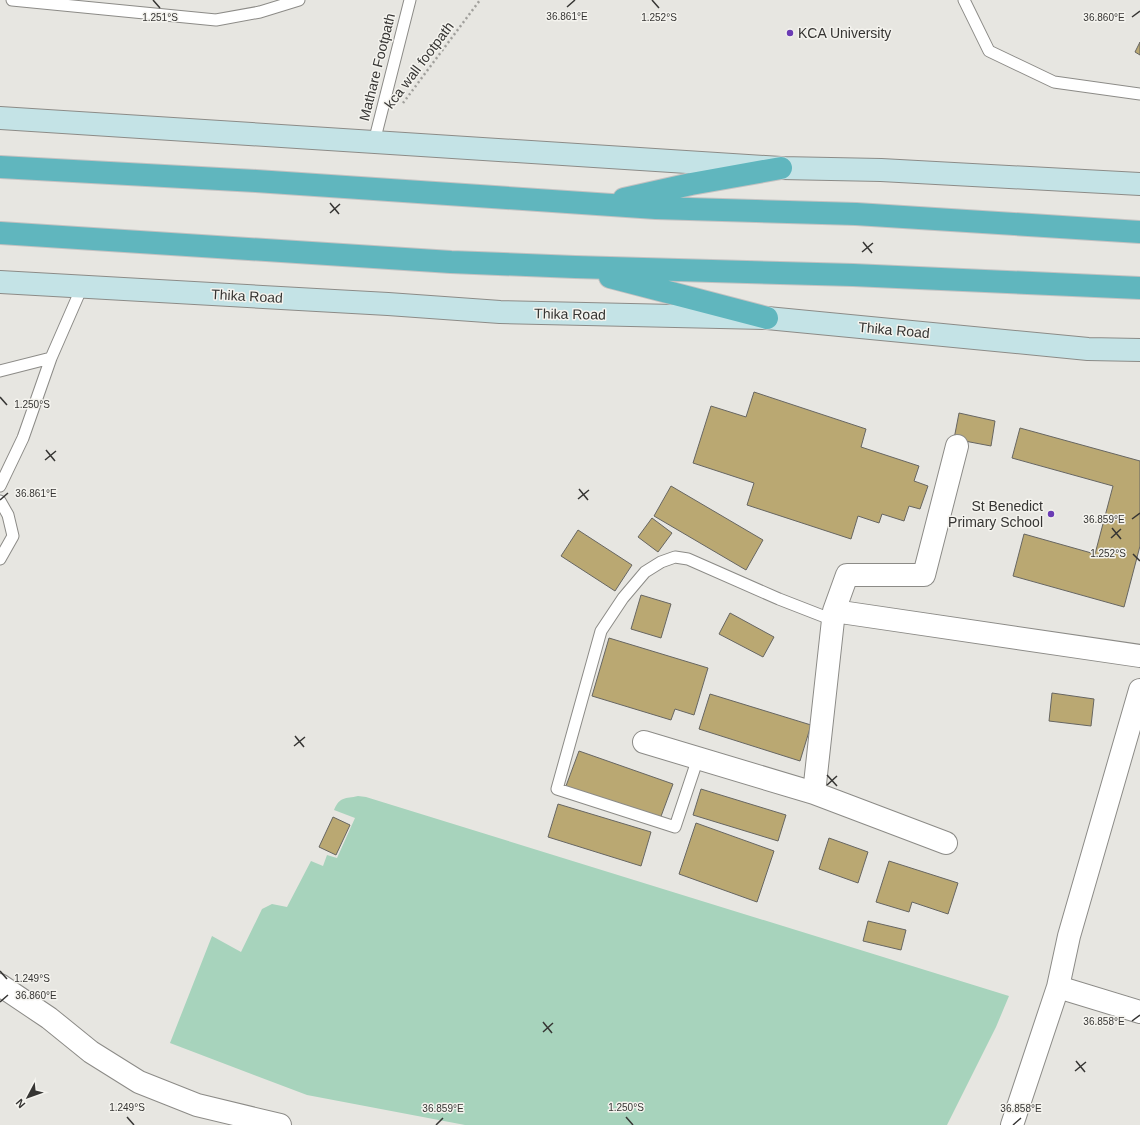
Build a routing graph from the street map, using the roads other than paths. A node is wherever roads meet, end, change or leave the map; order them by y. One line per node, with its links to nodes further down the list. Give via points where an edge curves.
1 (12, 0): 2 (lane, via 216,20 260,12)
2 (299, 0)
3 (410, 0): 7 (lane, Mathare Footpath)
4 (964, 0): 5 (lane, via 988,51 1054,82)
5 (1140, 94)
6 (0, 118): 7 (main road)
7 (374, 142): 9 (main road)
8 (0, 167): 11 (highway)
9 (781, 168): 10 (main road, via 881,170); 11 (highway)
10 (1140, 184)
11 (600, 204): 12 (highway, via 856,214)
12 (1140, 232)
13 (0, 233): 14 (highway)
14 (575, 268): 17 (highway, via 853,275); 18 (highway)
15 (0, 282): 16 (main road, Thika Road)
16 (82, 286): 18 (main road, Thika Road, via 500,312); 20 (lane)
17 (1140, 288)
18 (767, 318): 19 (main road, Thika Road, via 1088,349)
19 (1140, 350)
20 (51, 358): 21 (lane); 23 (lane, via 23,438)
21 (0, 371)
22 (957, 446): 26 (street, via 924,575 847,575)
23 (0, 486)
24 (0, 500): 25 (lane, via 8,515 13,536)
25 (0, 559)
26 (833, 615): 27 (street); 30 (lane, via 779,599 688,559 675,557 645,572 623,598 601,631 557,789 675,828); 31 (street)
27 (1140, 656)
28 (1140, 690): 34 (street, via 1069,936)
29 (644, 742): 30 (street)
30 (698, 758): 31 (street)
31 (814, 793): 32 (street)
32 (946, 843)
33 (0, 984): 36 (street, via 49,1018 91,1052 139,1082 197,1105)
34 (1058, 987): 35 (street); 37 (street)
35 (1140, 1012)
36 (280, 1125)
37 (1012, 1125)

